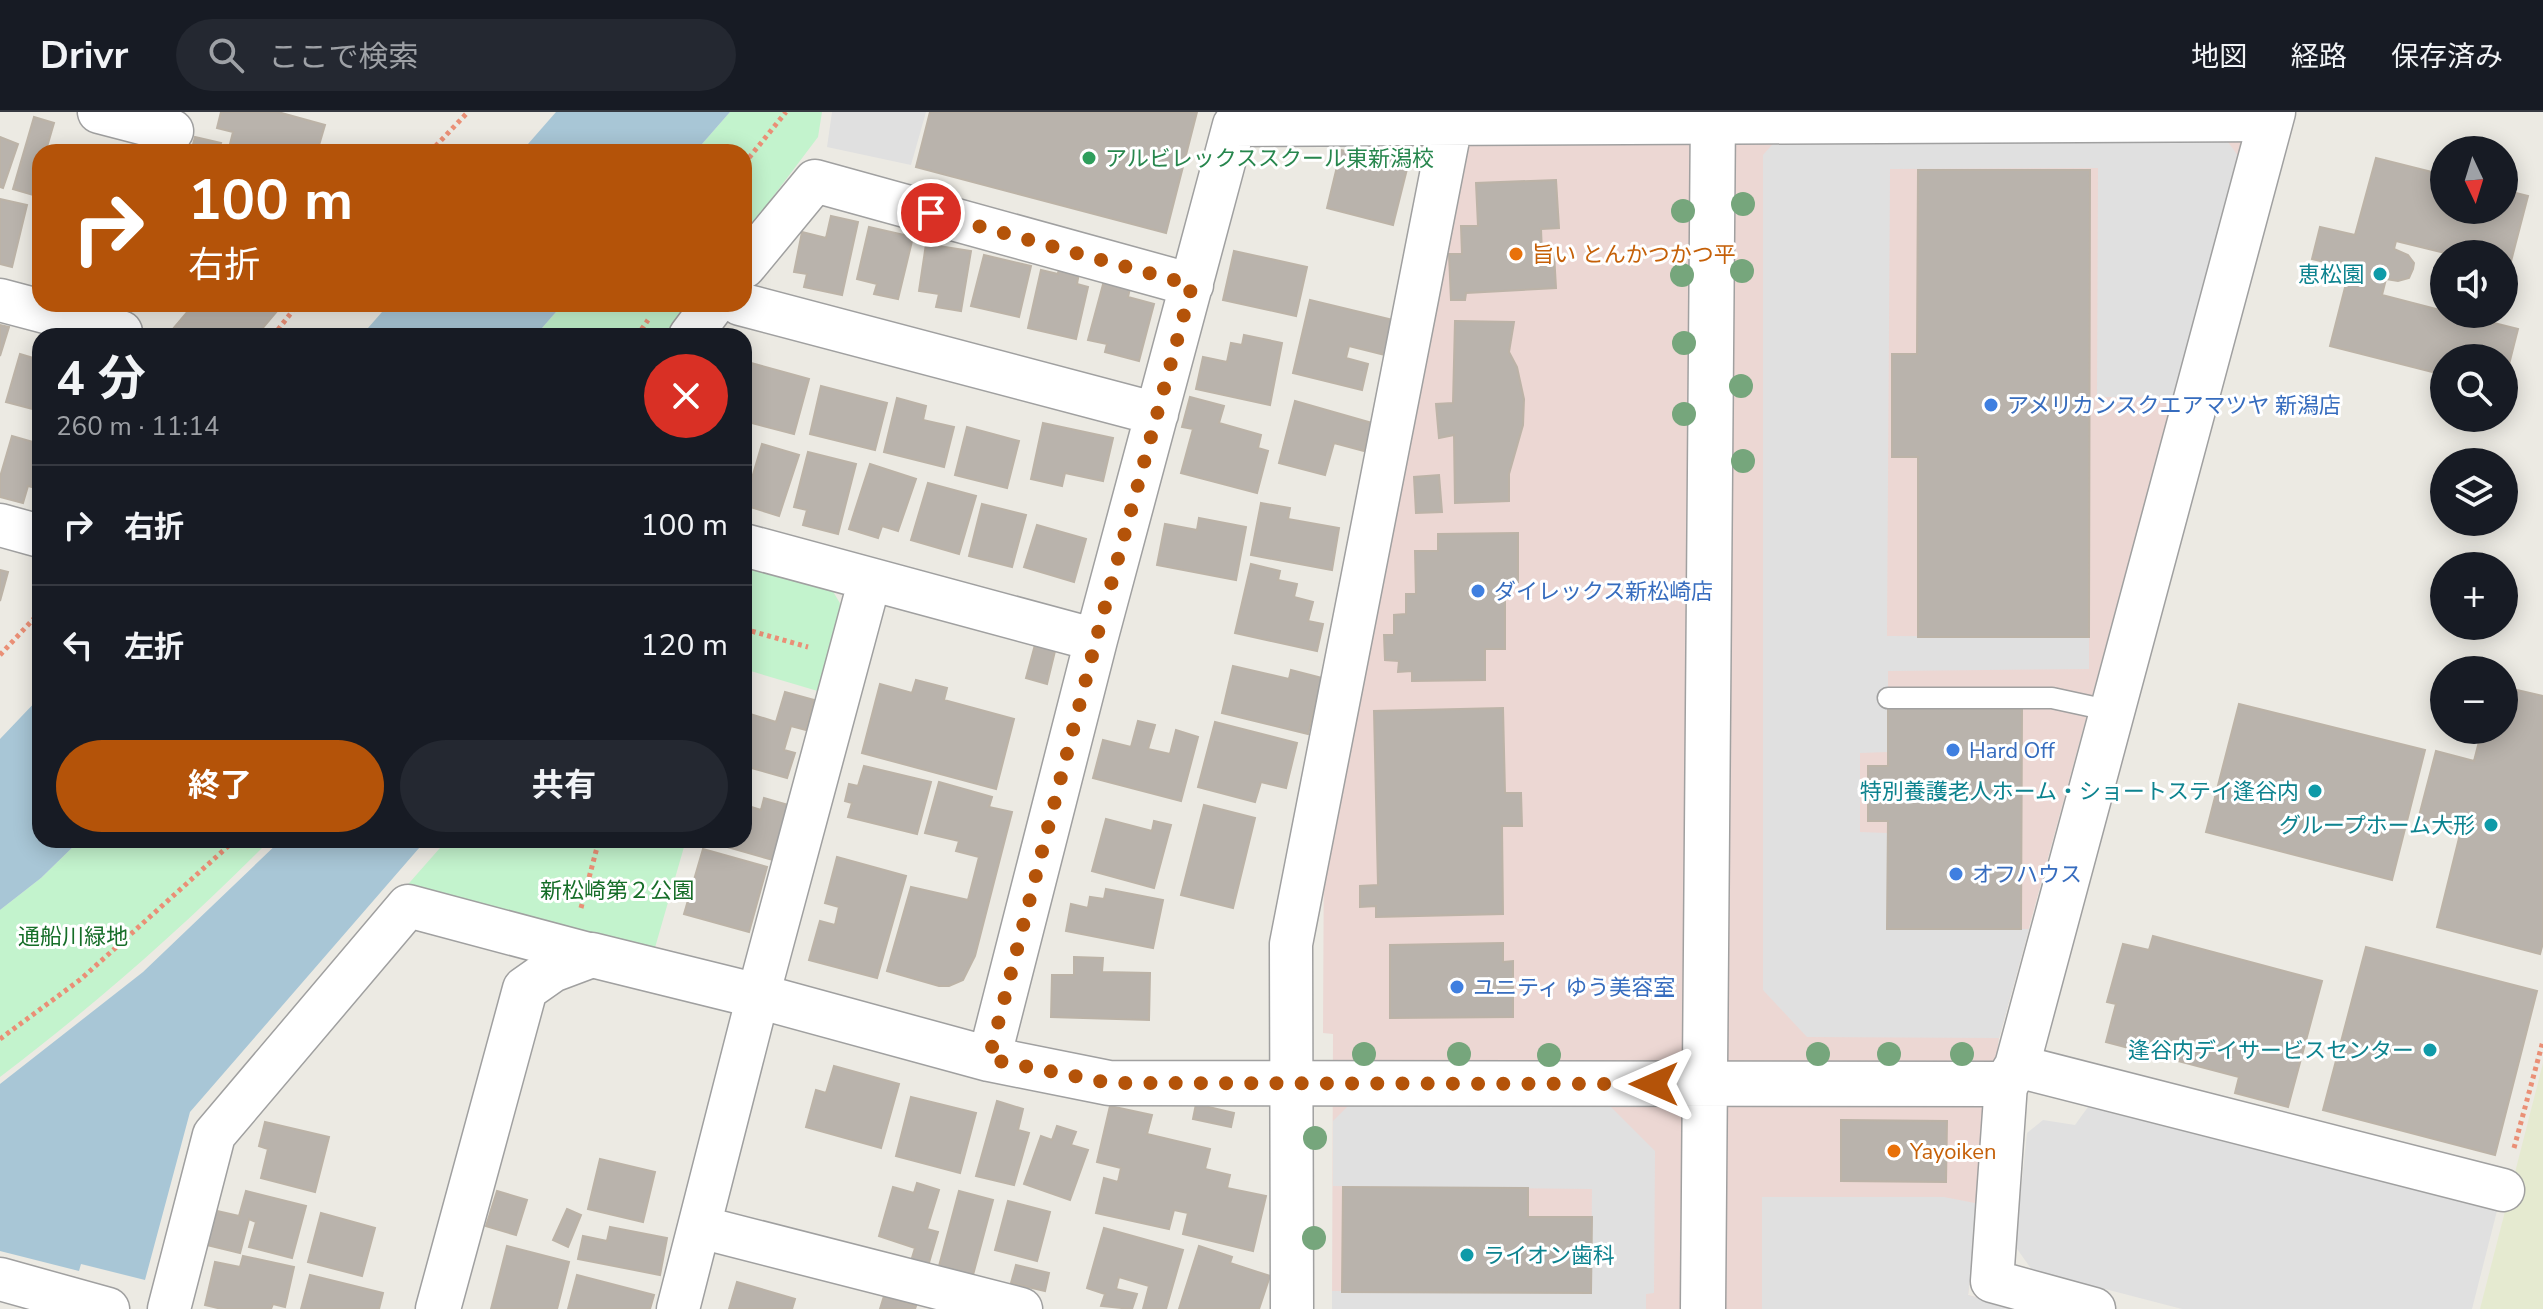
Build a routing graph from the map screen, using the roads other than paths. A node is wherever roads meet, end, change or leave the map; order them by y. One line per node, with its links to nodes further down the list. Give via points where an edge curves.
1 (99, 112): 6 (street)
2 (2038, 116): 3 (street); 4 (street)
3 (2272, 116): 21 (street)
4 (1713, 117): 5 (street); 27 (street)
5 (1451, 124): 8 (street, via 1234,125); 26 (street, via 1291,944)
6 (172, 132)
7 (752, 257): 8 (street, via 815,181)
8 (1192, 285): 14 (street)
9 (0, 300): 10 (street)
10 (32, 306)
11 (752, 307): 14 (street)
12 (62, 312): 13 (street)
13 (123, 324)
14 (1157, 414): 19 (street)
15 (0, 525): 16 (street)
16 (32, 534)
17 (752, 547): 18 (street)
18 (870, 579): 19 (street); 23 (street)
19 (1096, 640): 24 (street)
20 (1888, 698): 21 (lane, via 2052,698)
21 (2112, 711): 25 (street)
22 (592, 955): 23 (street); 32 (street, via 408,906 214,1135); 33 (street, via 552,970 525,989)
23 (758, 996): 24 (street); 29 (street)
24 (989, 1059): 26 (street, via 1109,1083)
25 (2011, 1075): 27 (street); 28 (street); 38 (street, via 1992,1281)
26 (1292, 1084): 27 (street); 36 (street)
27 (1707, 1084): 37 (street)
28 (2503, 1190)
29 (700, 1227): 34 (street); 35 (street)
30 (0, 1279): 31 (street)
31 (108, 1309)
32 (169, 1309)
33 (438, 1309)
34 (678, 1309)
35 (1021, 1309)
36 (1292, 1309)
37 (1703, 1309)
38 (2094, 1309)

